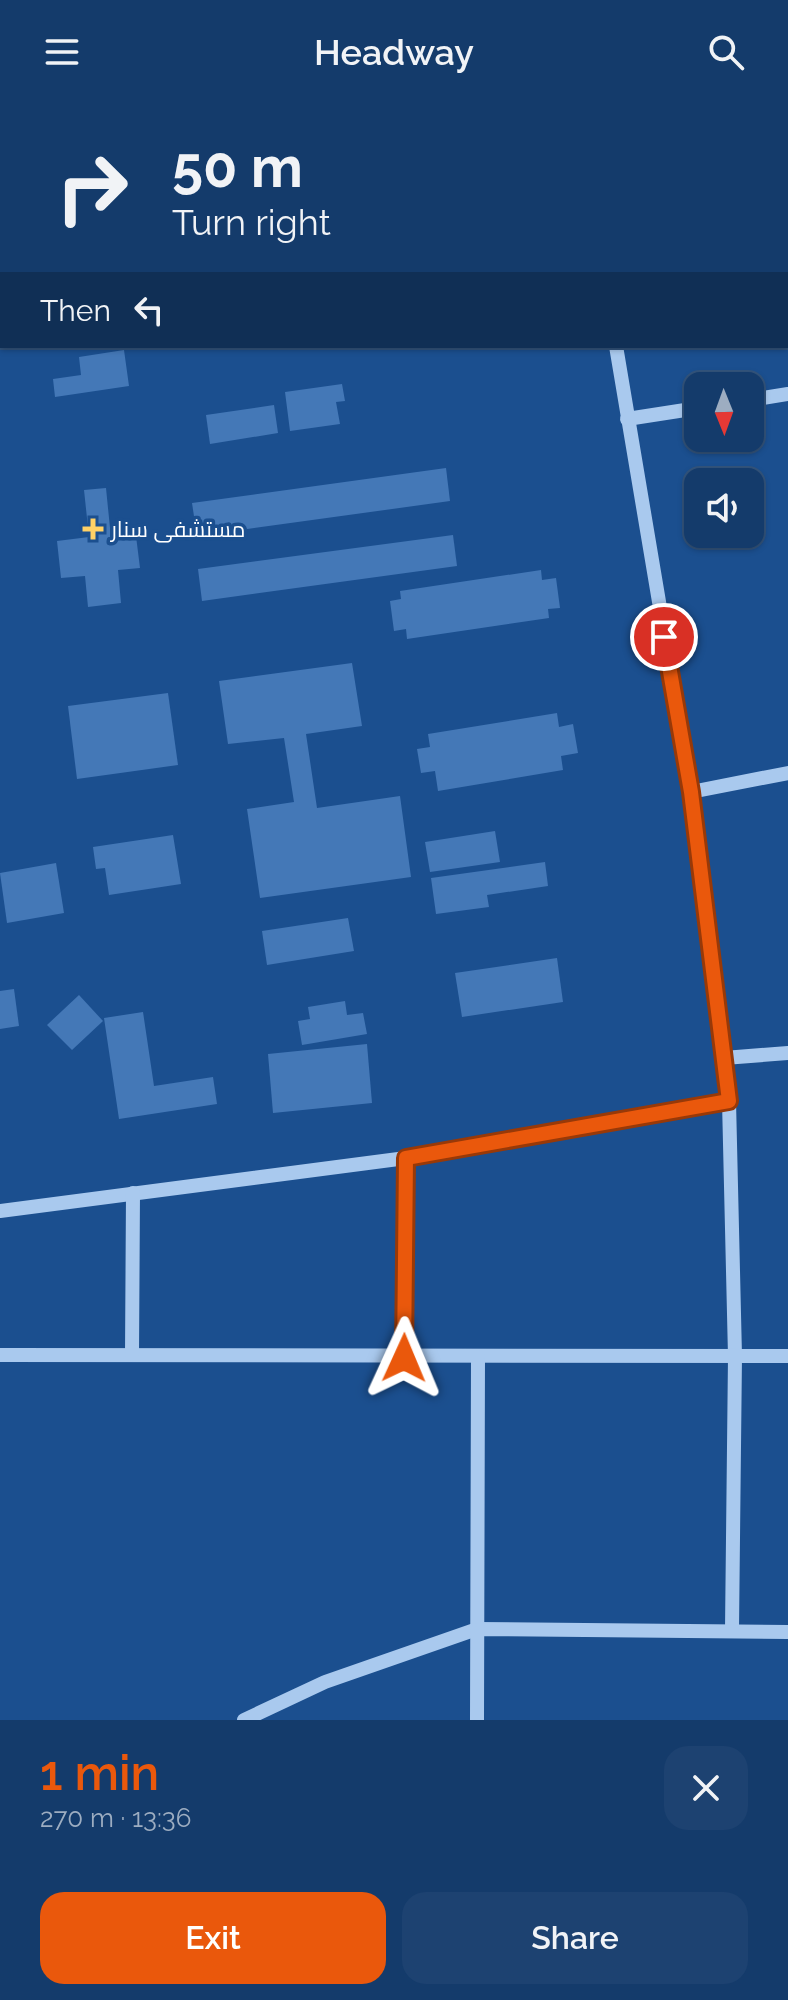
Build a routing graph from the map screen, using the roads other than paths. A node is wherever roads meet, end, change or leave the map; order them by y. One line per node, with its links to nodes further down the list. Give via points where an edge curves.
1 (616, 348): 5 (street)
2 (788, 394): 3 (street)
3 (764, 398)
4 (684, 410): 5 (street)
5 (627, 419): 7 (street)
6 (788, 773): 7 (street)
7 (691, 792): 9 (street)
8 (788, 1053): 9 (street)
9 (724, 1058): 10 (street)
10 (729, 1101): 11 (street); 16 (street)
11 (406, 1158): 12 (street); 19 (street)
12 (133, 1193): 13 (street); 15 (street)
13 (0, 1211)
14 (0, 1355): 15 (street)
15 (132, 1355): 19 (street)
16 (735, 1356): 17 (street); 18 (street); 21 (street)
17 (788, 1356)
18 (478, 1357): 19 (street); 20 (street)
19 (404, 1358)
20 (477, 1629): 21 (street); 23 (street, via 325,1682); 24 (street)
21 (732, 1629): 22 (street)
22 (788, 1632)
23 (244, 1720)
24 (477, 1720)

